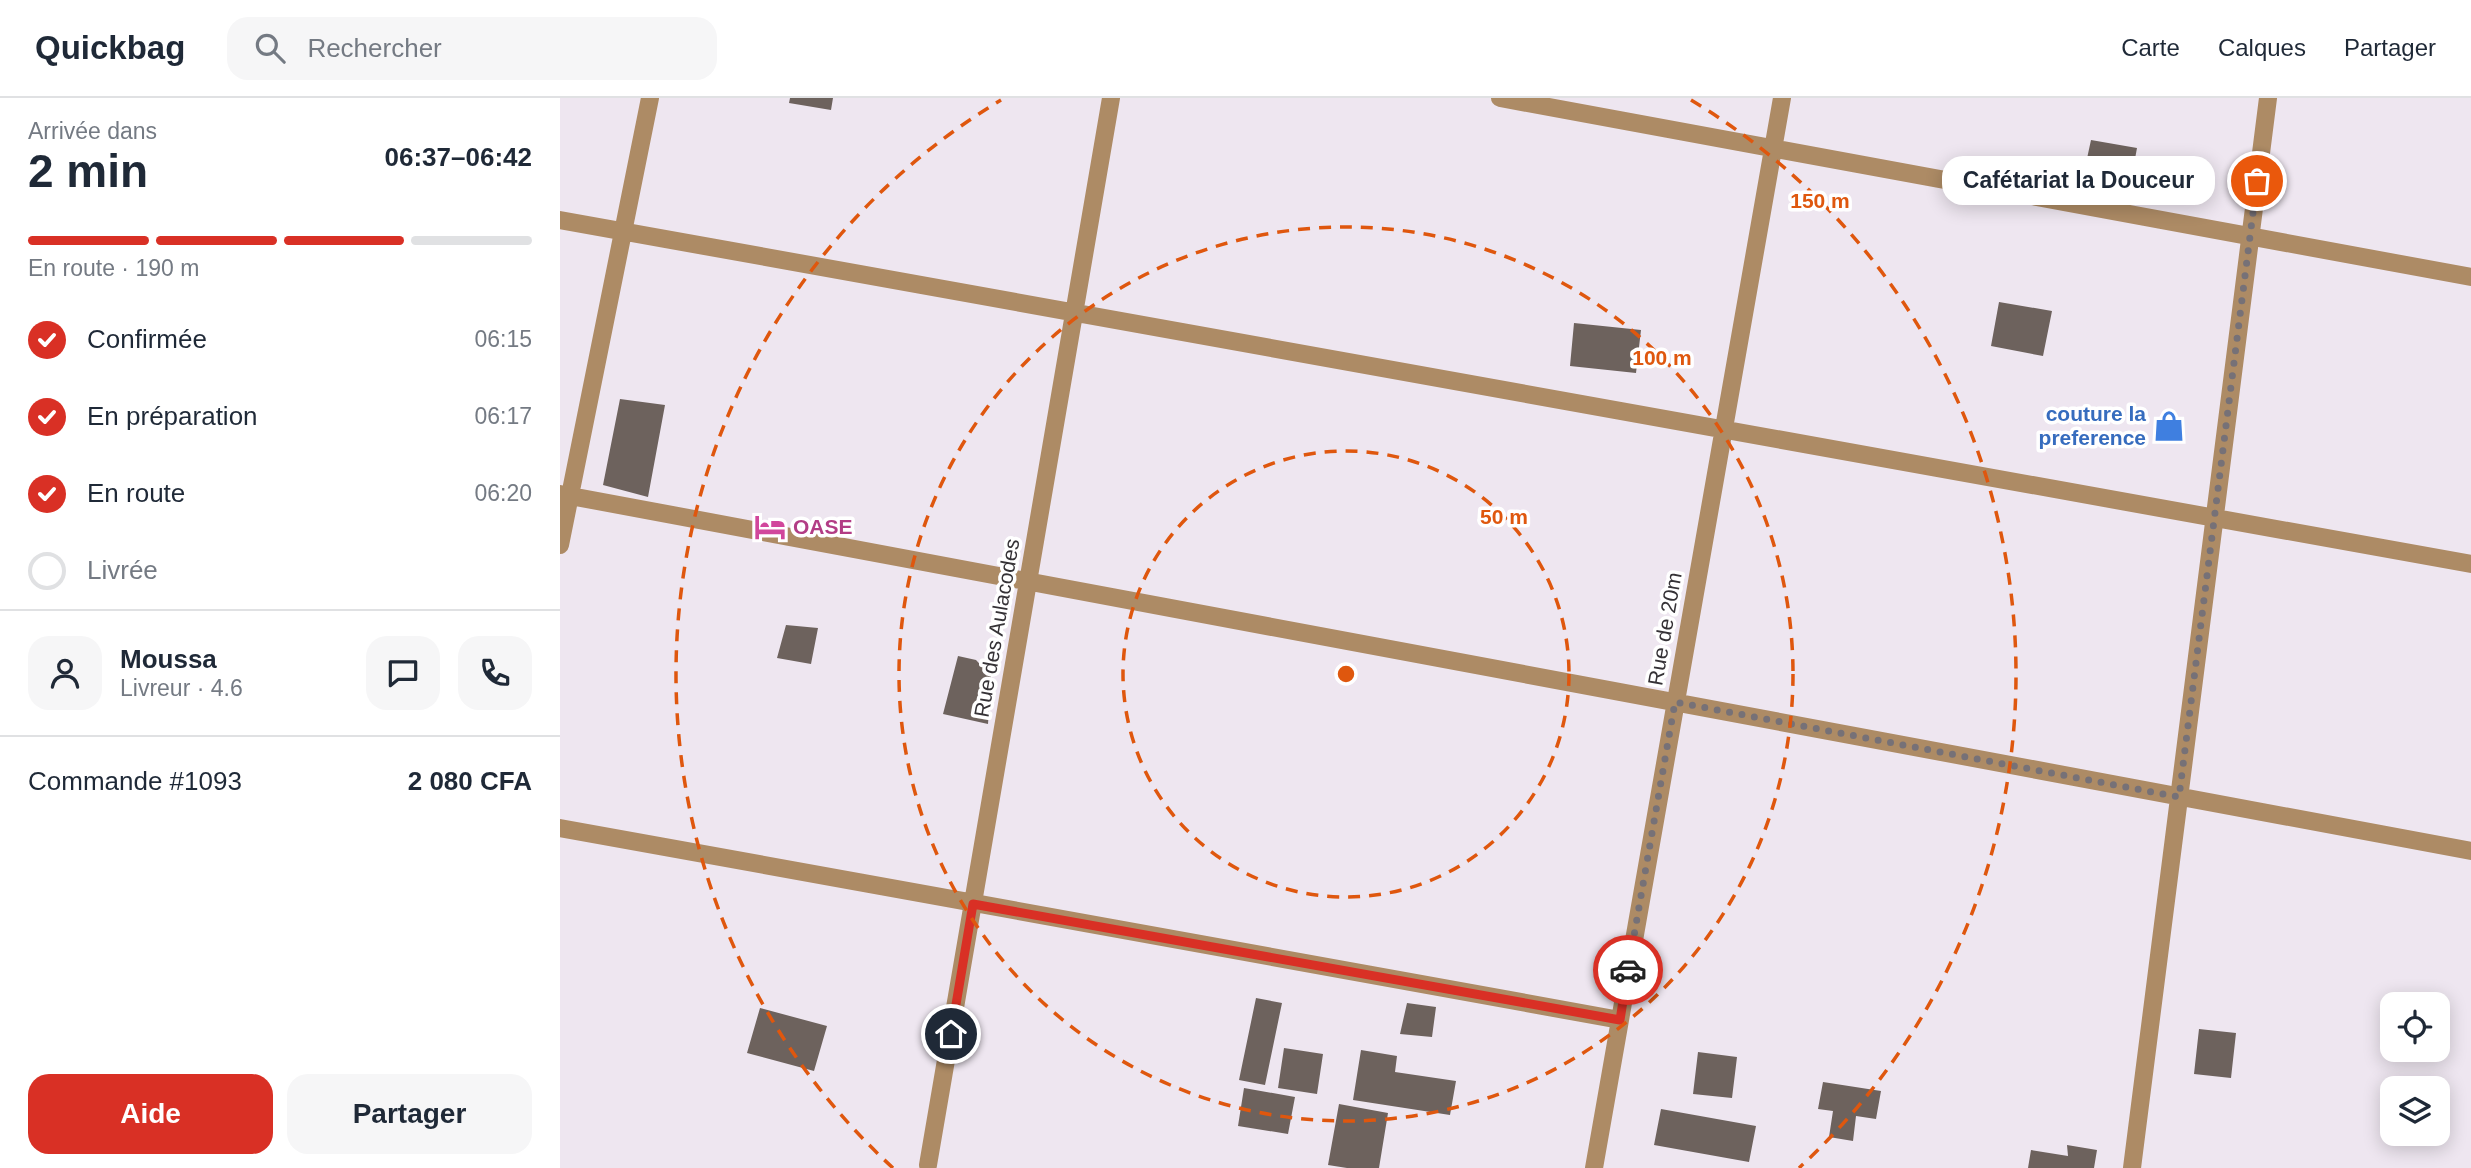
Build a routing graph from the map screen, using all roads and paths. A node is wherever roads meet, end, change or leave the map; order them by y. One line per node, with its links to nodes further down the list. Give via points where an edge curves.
1 (649, 98): 8 (street)
2 (1111, 98): 11 (street, Rue des Aulacodes)
3 (1500, 98): 6 (street)
4 (1782, 98): 6 (street, Rue de 20m)
5 (2268, 98): 9 (street)
6 (1773, 148): 9 (street); 12 (street, Rue de 20m)
7 (560, 220): 8 (street)
8 (623, 231): 11 (street); 13 (street)
9 (2250, 237): 10 (street); 14 (street)
10 (2471, 277)
11 (1074, 313): 12 (street); 17 (street, Rue des Aulacodes)
12 (1723, 429): 14 (street); 18 (street, Rue de 20m)
13 (565, 495): 15 (street); 17 (street)
14 (2215, 518): 16 (street); 19 (street)
15 (560, 545)
16 (2471, 564)
17 (1028, 582): 18 (street); 22 (street, Rue des Aulacodes)
18 (1675, 702): 19 (street); 23 (street, Rue de 20m)
19 (2179, 797): 21 (street); 26 (street)
20 (560, 828): 22 (street)
21 (2471, 851)
22 (973, 904): 23 (street); 24 (street, Rue des Aulacodes)
23 (1620, 1020): 25 (street, Rue de 20m)
24 (929, 1165)
25 (1594, 1168)
26 (2132, 1168)

